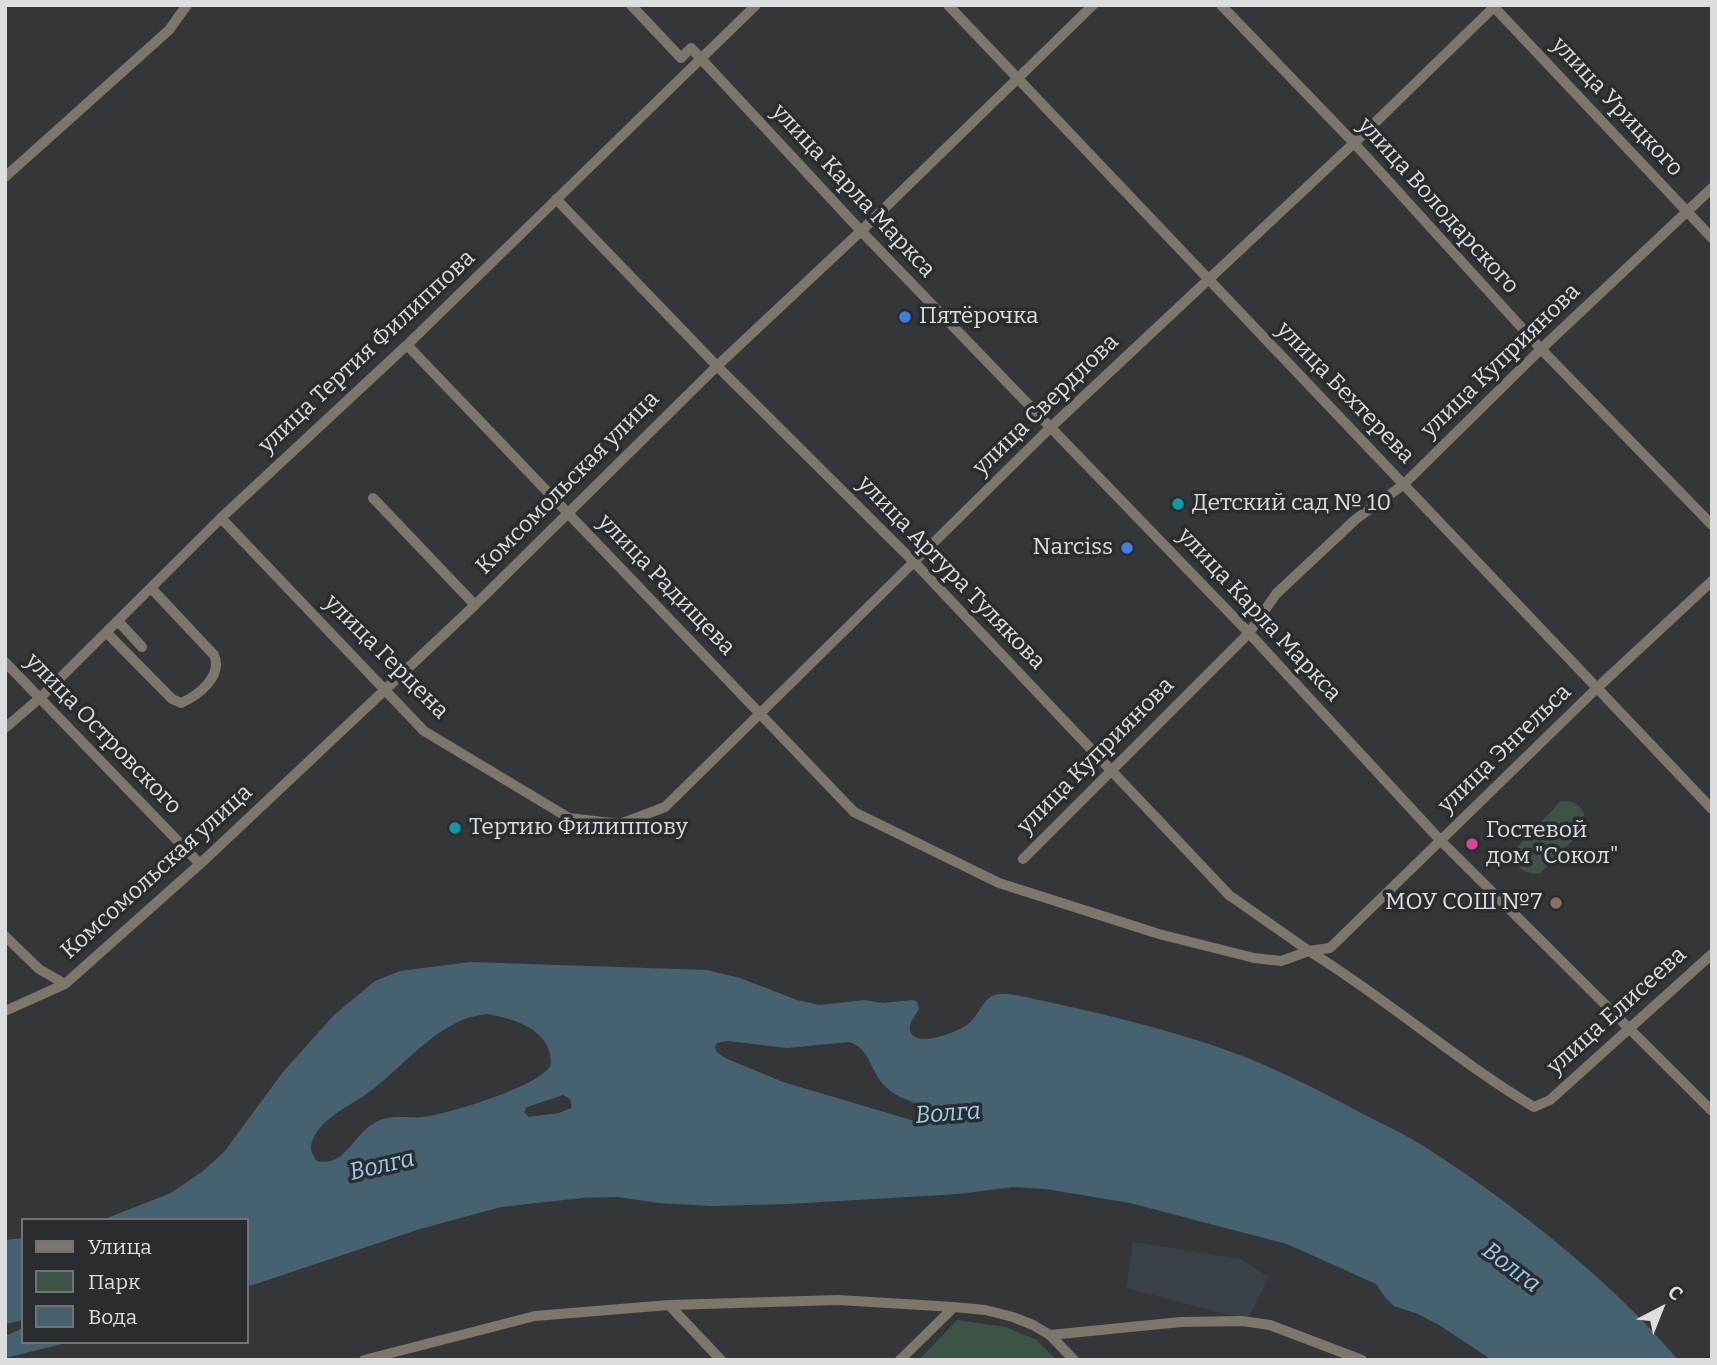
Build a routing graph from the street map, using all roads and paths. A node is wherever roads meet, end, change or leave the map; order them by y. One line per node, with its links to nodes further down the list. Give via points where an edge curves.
1 (187, 5): 11 (street, via 169,30)
2 (631, 5): 8 (street, via 681,58 691,48)
3 (756, 5): 8 (street, улица Тертия Филиппова)
4 (948, 5): 9 (street, улица Бехтерева)
5 (1093, 5): 9 (street, Комсомольская улица)
6 (1221, 5): 10 (street, улица Володарского)
7 (1494, 6): 10 (street, улица Свердлова); 14 (street, улица Урицкого)
8 (697, 56): 13 (street, улица Тертия Филиппова); 15 (street, улица Карла Маркса)
9 (1018, 79): 15 (street, Комсомольская улица); 17 (street, улица Бехтерева)
10 (1354, 143): 17 (street, улица Свердлова); 19 (street, улица Володарского)
11 (5, 177)
12 (1712, 188): 14 (street, улица Куприянова)
13 (556, 200): 18 (street, улица Тертия Филиппова); 20 (street, улица Артура Тулякова)
14 (1687, 212): 16 (street, улица Урицкого); 19 (street, улица Куприянова)
15 (860, 231): 20 (street, Комсомольская улица); 21 (street, улица Карла Маркса)
16 (1712, 238)
17 (1209, 279): 21 (street, улица Свердлова); 22 (street, улица Бехтерева)
18 (407, 345): 24 (street, улица Радищева); 25 (street, улица Тертия Филиппова)
19 (1541, 349): 22 (street, улица Куприянова); 26 (street, улица Володарского)
20 (717, 366): 24 (street, Комсомольская улица); 27 (street, улица Артура Тулякова)
21 (1051, 428): 27 (street, улица Свердлова); 33 (street, улица Карла Маркса)
22 (1404, 485): 33 (street, улица Куприянова, via 1356,519 1276,594); 36 (street, улица Бехтерева)
23 (373, 498): 30 (street)
24 (568, 513): 30 (street, Комсомольская улица); 39 (street, улица Радищева)
25 (221, 518): 29 (street, улица Тертия Филиппова); 37 (street, улица Герцена)
26 (1712, 525)
27 (915, 563): 39 (street, улица Свердлова); 41 (street, улица Артура Тулякова)
28 (1712, 581): 36 (street, улица Энгельса)
29 (151, 587): 31 (street, улица Тертия Филиппова); 32 (street, via 214,655 218,664 215,676 181,703)
30 (475, 605): 37 (street, Комсомольская улица)
31 (118, 621): 32 (street, улица Тертия Филиппова); 34 (street)
32 (107, 633): 38 (street, улица Тертия Филиппова)
33 (1250, 633): 41 (street, улица Куприянова); 44 (street, улица Карла Маркса)
34 (142, 647)
35 (5, 662): 38 (street, улица Островского)
36 (1597, 688): 42 (street, улица Бехтерева); 44 (street, улица Энгельса)
37 (386, 690): 43 (street, улица Герцена, via 424,731 569,818); 46 (street, Комсомольская улица)
38 (41, 697): 40 (street, улица Тертия Филиппова); 46 (street, улица Островского)
39 (761, 713): 43 (street, улица Свердлова, via 666,807); 48 (street, улица Радищева, via 854,812 999,883 1159,934 1254,958 1282,961)
40 (5, 728)
41 (1110, 771): 45 (street, улица Куприянова); 48 (street, улица Артура Тулякова, via 1229,895)
42 (1712, 809)
43 (620, 824)
44 (1441, 841): 48 (street, улица Энгельса, via 1330,948); 52 (street, улица Карла Маркса)
45 (1023, 859)
46 (200, 864): 50 (street, Комсомольская улица)
47 (5, 936): 50 (street, via 39,969)
48 (1309, 951): 53 (street, улица Артура Тулякова, via 1516,1096 1534,1107)
49 (1712, 954): 52 (street, улица Елисеева)
50 (65, 984): 51 (street, Комсомольская улица)
51 (5, 1011)
52 (1629, 1030): 53 (street, улица Елисеева); 54 (street, улица Карла Маркса)
53 (1550, 1100)
54 (1712, 1111)
55 (668, 1305): 56 (street, via 838,1300); 58 (street, via 535,1315); 59 (street)
56 (954, 1307): 57 (street, via 1013,1317); 60 (street)
57 (1050, 1335): 61 (street); 62 (street, via 1242,1321 1270,1325)
58 (368, 1359)
59 (721, 1360)
60 (900, 1360)
61 (1074, 1360)
62 (1362, 1360)

